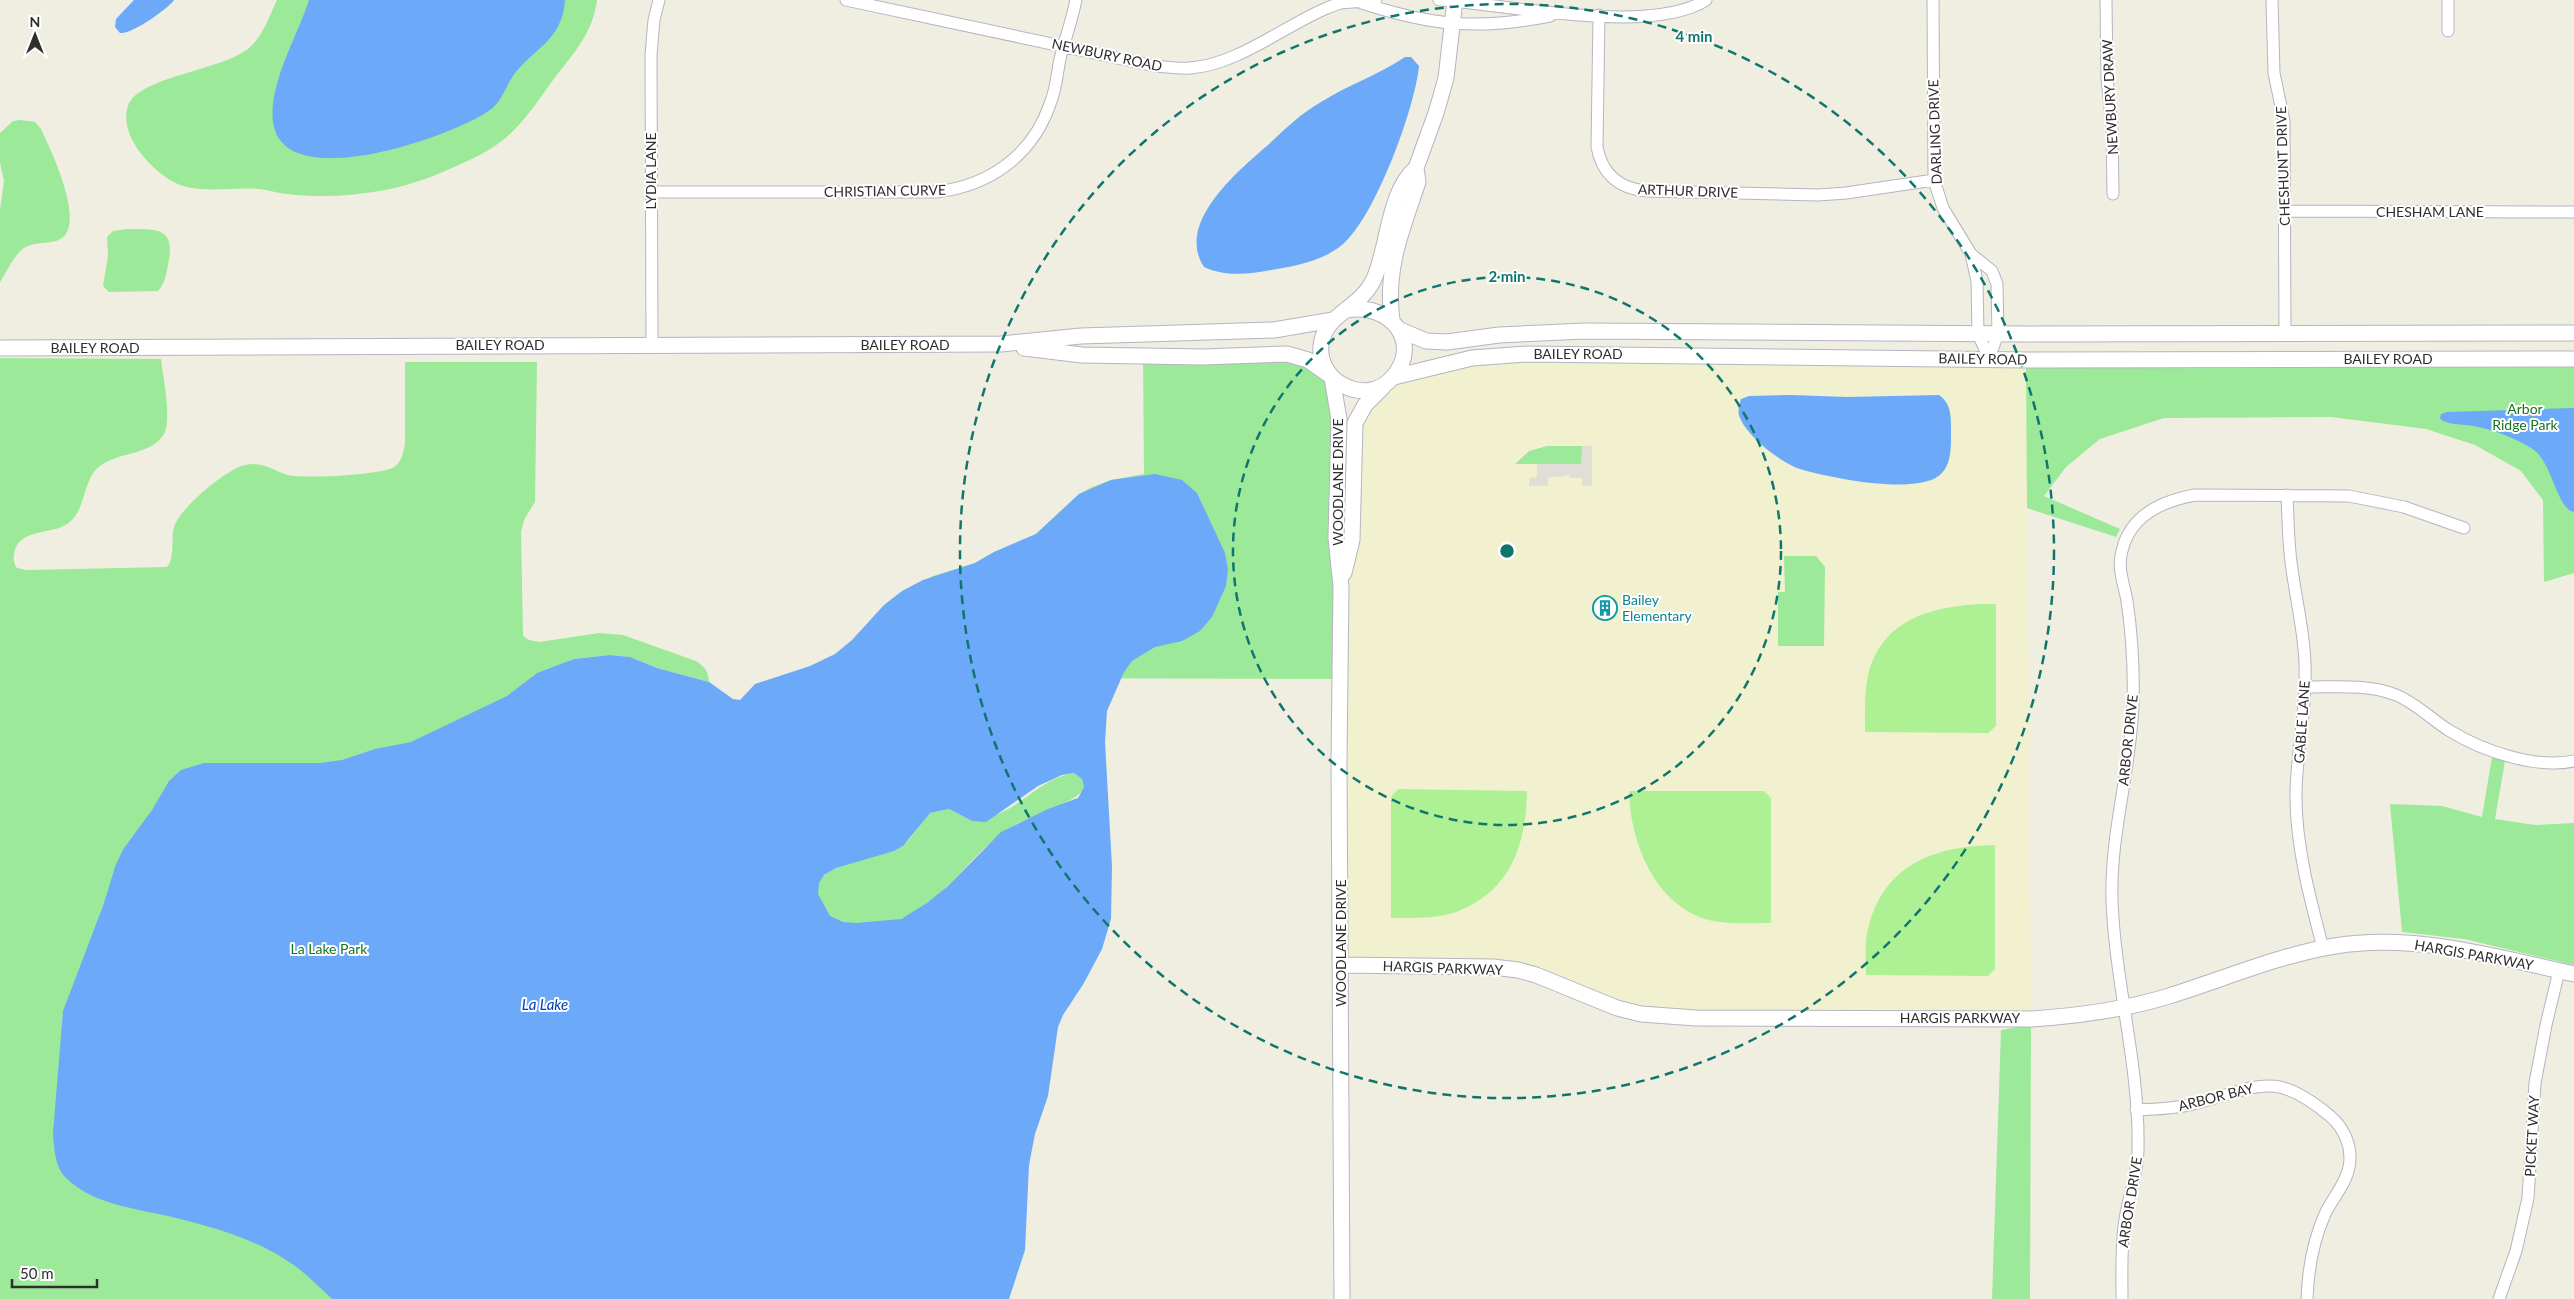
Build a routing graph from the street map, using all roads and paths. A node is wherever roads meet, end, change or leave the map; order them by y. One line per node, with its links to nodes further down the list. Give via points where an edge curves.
1 (659, 0): 20 (street, LYDIA LANE, via 651,47)
2 (846, 0): 17 (street, NEWBURY ROAD)
3 (1076, 0): 17 (street, CHRISTIAN CURVE)
4 (1376, 0): 12 (street, NEWBURY ROAD)
5 (1439, 0): 6 (street, NEWBURY ROAD)
6 (1455, 0): 13 (street, NEWBURY ROAD); 15 (main road)
7 (1706, 0): 14 (street, NEWBURY ROAD, via 1667,14)
8 (1933, 0): 19 (street, DARLING DRIVE)
9 (2106, 0): 21 (street, NEWBURY DRAW, via 2106,78 2112,126)
10 (2272, 0): 22 (street, CHESHUNT DRIVE, via 2274,73 2284,121)
11 (2448, 0): 16 (street)
12 (1358, 2): 15 (street, NEWBURY ROAD, via 1398,15); 17 (street, NEWBURY ROAD, via 1327,8 1229,58 1191,68 1156,66)
13 (1560, 14): 14 (street, NEWBURY ROAD); 15 (street, NEWBURY ROAD, via 1487,26)
14 (1599, 15): 19 (street, ARTHUR DRIVE, via 1597,147 1609,175 1624,186 1647,191 1826,195)
15 (1452, 24): 18 (main road, via 1442,95)
16 (2448, 31)
17 (1065, 46): 20 (street, CHRISTIAN CURVE, via 1051,102 1035,136 1016,159 982,181 936,192)
18 (1416, 168): 25 (main road, via 1407,176 1398,198 1374,277 1365,293); 27 (main road, via 1418,182 1392,261 1390,299)
19 (1934, 180): 24 (street, DARLING DRIVE, via 1941,202)
20 (651, 192): 32 (street, LYDIA LANE)
21 (2113, 194)
22 (2286, 211): 23 (street, CHESHAM LANE); 28 (street, CHESHUNT DRIVE)
23 (2574, 212)
24 (1971, 254): 30 (street, DARLING DRIVE, via 1977,281); 31 (street, DARLING DRIVE, via 1996,278)
25 (1348, 310): 26 (main road); 27 (main road, via 1371,309)
26 (1333, 320): 33 (main road, BAILEY ROAD, via 1274,330 1081,336); 37 (main road, via 1321,342 1321,359)
27 (1395, 324): 30 (main road, BAILEY ROAD, via 1426,340 1447,342 1498,335 1584,331); 38 (main road, via 1402,338 1403,359)
28 (2285, 333): 29 (main road, BAILEY ROAD); 31 (main road, BAILEY ROAD)
29 (2574, 333)
30 (1978, 334): 31 (main road, BAILEY ROAD); 35 (street, DARLING DRIVE)
31 (1998, 334): 35 (street, DARLING DRIVE)
32 (652, 344): 33 (main road, BAILEY ROAD); 34 (main road, BAILEY ROAD)
33 (1001, 344): 37 (main road, BAILEY ROAD, via 1082,355 1203,357 1286,354 1308,360)
34 (0, 348)
35 (1989, 358): 36 (main road, BAILEY ROAD); 38 (main road, BAILEY ROAD, via 1527,354 1472,358)
36 (2574, 359)
37 (1330, 376): 38 (main road, via 1349,389 1360,391 1371,390); 41 (main road, WOODLANE DRIVE, via 1339,419 1336,538)
38 (1392, 379): 41 (main road, WOODLANE DRIVE, via 1365,405 1356,423 1352,540)
39 (2287, 495): 40 (street, ARBOR DRIVE, via 2376,500); 42 (street, GABLE LANE, via 2290,553 2303,630); 47 (street, ARBOR DRIVE, via 2195,495 2164,502 2136,523 2122,551 2121,573 2132,651 2132,720 2113,857 2112,898)
40 (2464, 528)
41 (1341, 587): 45 (main road, WOODLANE DRIVE)
42 (2306, 687): 43 (street, via 2384,691 2408,701 2451,732 2493,750 2538,761); 44 (street, GABLE LANE, via 2296,813)
43 (2574, 761)
44 (2323, 948): 46 (main road, HARGIS PARKWAY, via 2379,942 2427,944); 47 (main road, HARGIS PARKWAY)
45 (1341, 965): 47 (main road, HARGIS PARKWAY, via 1518,970 1617,1008 1665,1016 2031,1019); 49 (main road, WOODLANE DRIVE)
46 (2567, 973): 52 (street, PICKET WAY, via 2546,1025 2535,1083 2528,1198 2516,1251)
47 (2124, 1008): 48 (street, ARBOR DRIVE)
48 (2136, 1110): 50 (street, ARBOR DRIVE, via 2136,1177 2124,1225); 51 (street, ARBOR BAY, via 2190,1105 2246,1087 2269,1085 2295,1092 2316,1105 2340,1127 2349,1147 2349,1167 2325,1214 2317,1238 2308,1274)
49 (1342, 1299)
50 (2122, 1299)
51 (2307, 1299)
52 (2499, 1299)

